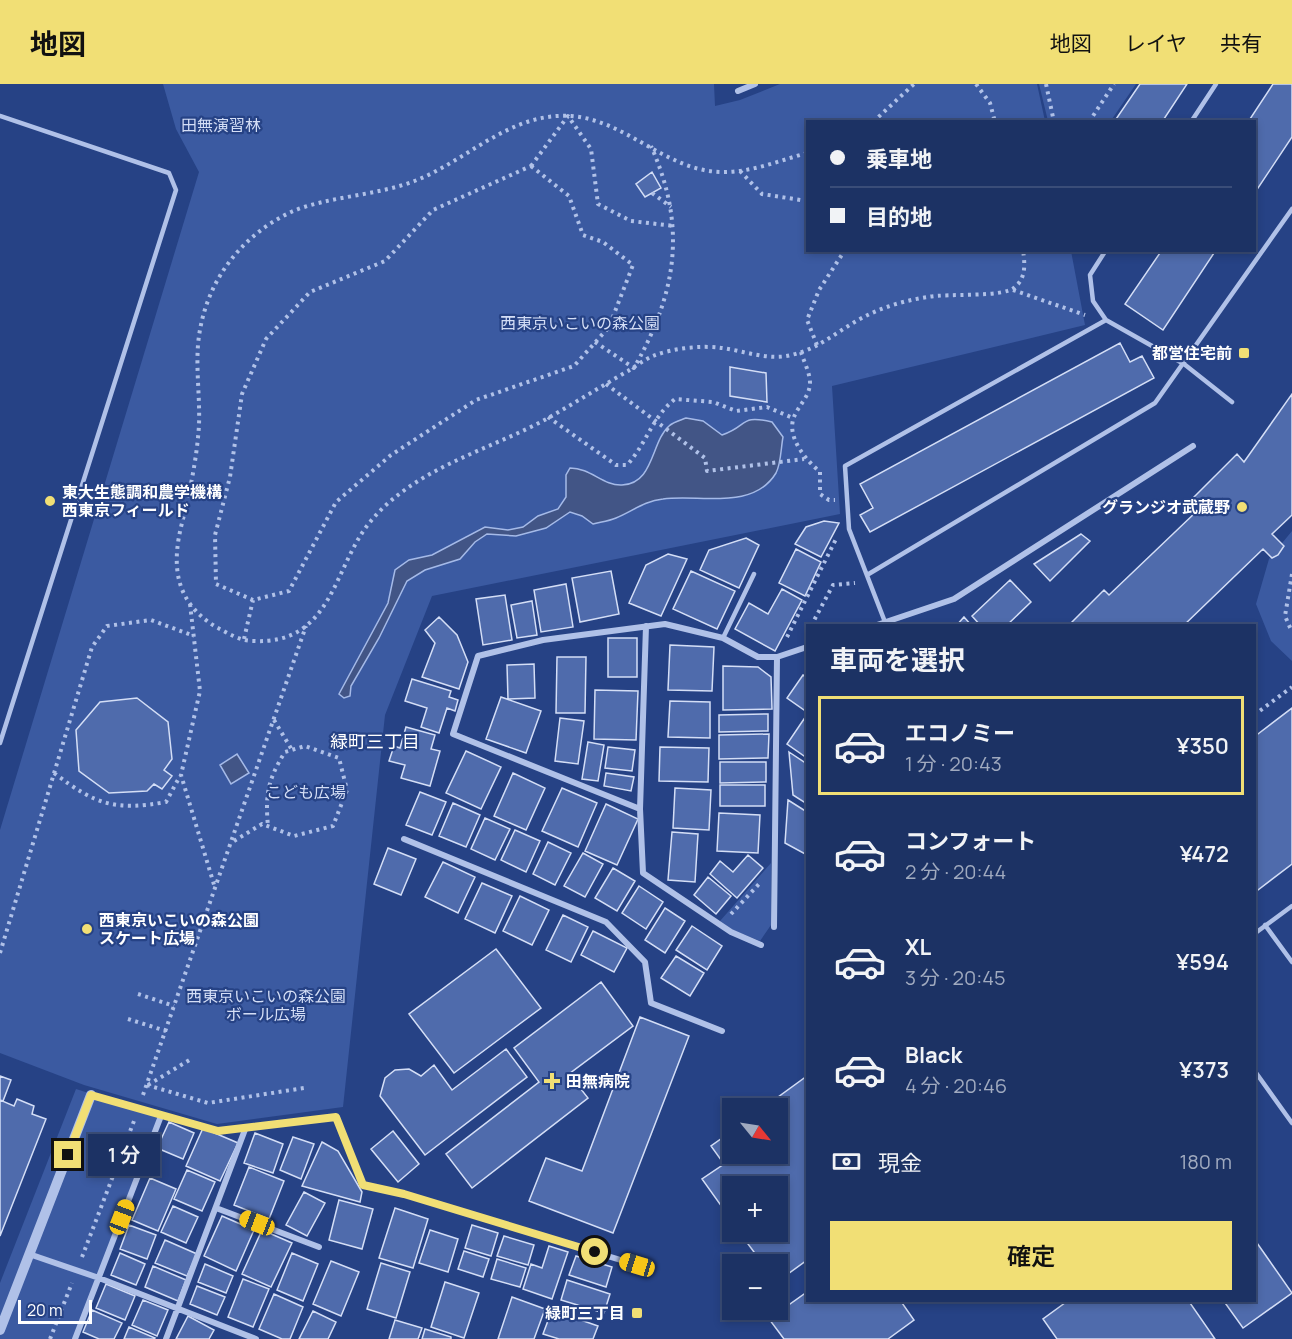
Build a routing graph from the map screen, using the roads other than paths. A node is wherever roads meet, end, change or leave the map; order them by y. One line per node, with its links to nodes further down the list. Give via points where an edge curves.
1 (755, 84): 3 (street)
2 (1216, 84): 5 (lane)
3 (738, 91)
4 (0, 116): 20 (lane, via 169,173 176,190)
5 (1192, 120)
6 (1292, 209): 9 (lane)
7 (1105, 252): 8 (lane, via 1090,274 1093,301)
8 (1106, 320): 9 (lane); 13 (lane, via 845,466 849,529)
9 (1184, 364): 10 (lane); 13 (lane, via 1155,403)
10 (1232, 402)
11 (1193, 446): 14 (street, via 954,599)
12 (754, 574): 17 (lane)
13 (867, 575): 14 (lane)
14 (885, 622): 15 (street)
15 (880, 624)
16 (646, 626): 17 (street, via 665,624); 21 (street); 21 (street, via 543,640 478,656 453,734)
17 (723, 638): 19 (street, via 758,657)
18 (806, 647): 19 (street)
19 (777, 657): 25 (street)
20 (0, 743)
21 (640, 809): 27 (street, via 643,873 721,926)
22 (404, 839): 29 (street, via 606,922 645,962 651,1003)
23 (1292, 906): 24 (lane)
24 (1265, 925): 26 (lane); 28 (lane)
25 (774, 927)
26 (1256, 932)
27 (761, 945)
28 (1292, 962)
29 (722, 1031)
30 (1256, 1073): 33 (lane)
31 (91, 1095): 32 (street); 37 (street)
32 (161, 1116): 34 (street, via 218,1131); 39 (street)
33 (1292, 1123)
34 (246, 1127): 35 (street); 38 (street, via 336,1117 363,1185)
35 (216, 1208): 36 (street); 40 (street)
36 (319, 1247)
37 (29, 1254): 39 (street); 41 (street)
38 (637, 1265)
39 (99, 1278): 40 (street); 42 (street)
40 (178, 1309): 43 (street); 44 (street)
41 (0, 1330)
42 (75, 1339)
43 (166, 1339)
44 (256, 1339)

